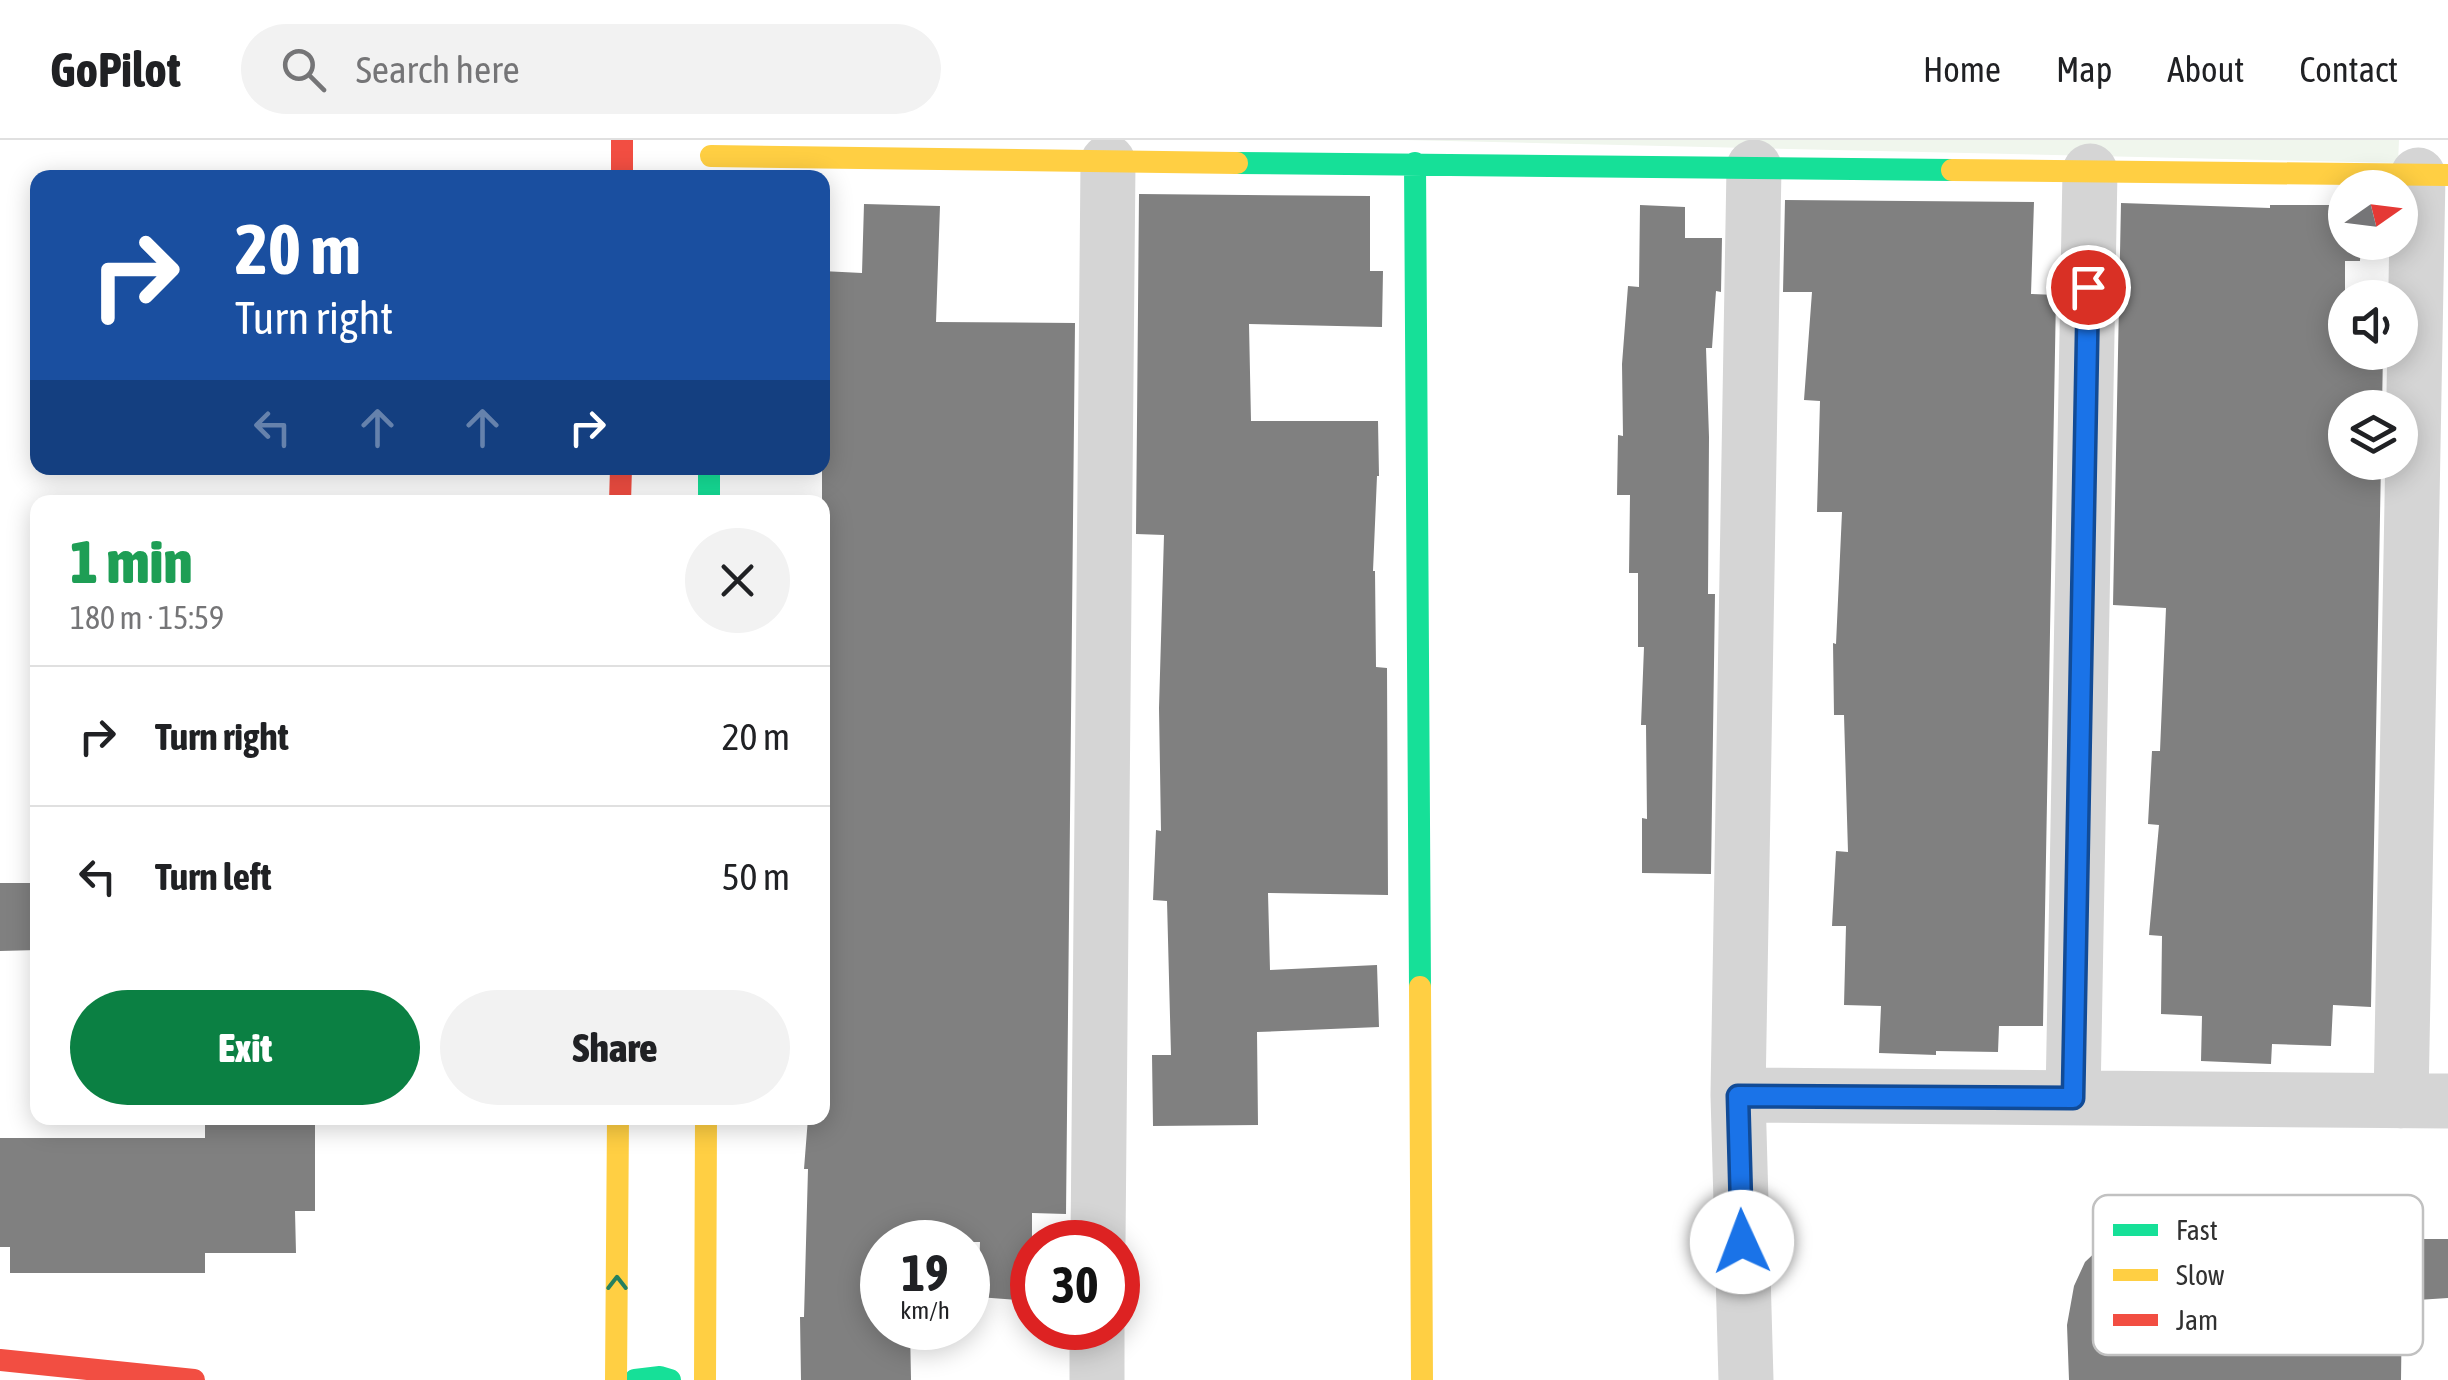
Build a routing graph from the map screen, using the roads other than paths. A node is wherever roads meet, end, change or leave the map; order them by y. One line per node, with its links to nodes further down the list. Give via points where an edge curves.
1 (622, 140): 7 (street)
2 (1393, 155): 4 (street); 6 (street); 23 (street)
3 (711, 158): 4 (street)
4 (1108, 162): 14 (street)
5 (2418, 166): 8 (street); 11 (street)
6 (1754, 168): 8 (street); 9 (street)
7 (622, 170)
8 (2090, 171): 10 (street)
9 (1738, 1096): 10 (street); 24 (street)
10 (2073, 1098): 11 (street)
11 (2425, 1101)
12 (619, 1125): 18 (street, one-way to 12, via 626,1196)
13 (705, 1125): 21 (street, via 697,1194)
14 (1098, 1220)
15 (1097, 1350): 22 (street)
16 (0, 1360): 17 (street)
17 (194, 1380)
18 (616, 1380)
19 (635, 1380): 20 (street)
20 (670, 1380)
21 (705, 1380)
22 (1097, 1380)
23 (1422, 1380)
24 (1746, 1380)

